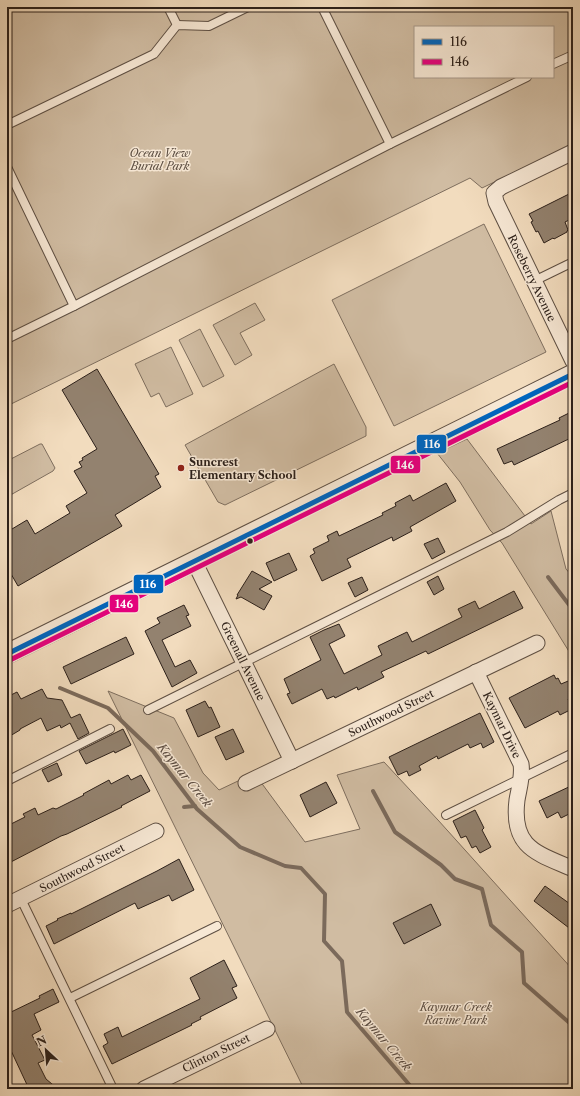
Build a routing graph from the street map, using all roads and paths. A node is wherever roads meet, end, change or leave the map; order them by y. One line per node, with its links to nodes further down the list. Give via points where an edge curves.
1 (168, 7): 4 (lane)
2 (248, 7): 4 (lane, via 210,26)
3 (322, 7): 9 (lane)
4 (177, 25): 8 (lane, via 154,54)
5 (573, 55): 6 (lane)
6 (554, 64)
7 (525, 78): 9 (lane)
8 (7, 125)
9 (390, 144): 14 (lane)
10 (573, 152): 13 (street, Roseberry Avenue, via 501,187 494,193)
11 (7, 167): 14 (lane)
12 (573, 262): 13 (lane)
13 (534, 282): 16 (street, Roseberry Avenue)
14 (74, 306): 15 (lane)
15 (7, 339)
16 (573, 361)
17 (573, 374): 19 (street)
18 (573, 493): 22 (lane, via 507,532)
19 (194, 561): 21 (street); 22 (street, Greenall Avenue)
20 (536, 643): 23 (street, Southwood Street)
21 (7, 654)
22 (243, 663): 24 (lane); 27 (street, Greenall Avenue)
23 (476, 672): 27 (street, Southwood Street); 28 (street, Kaymar Drive, via 520,759)
24 (148, 710)
25 (110, 729): 29 (lane)
26 (573, 752): 28 (lane)
27 (292, 761): 30 (street, Southwood Street)
28 (522, 778): 31 (lane); 33 (street, Kaymar Drive, via 516,809 521,835 536,852)
29 (7, 781)
30 (246, 783)
31 (446, 815)
32 (156, 831): 34 (street, Southwood Street)
33 (573, 869)
34 (21, 899): 35 (street, Southwood Street); 37 (lane)
35 (7, 905)
36 (217, 926): 37 (lane)
37 (70, 998): 39 (lane)
38 (267, 1028): 40 (street, Clinton Street)
39 (113, 1089)
40 (144, 1089)

